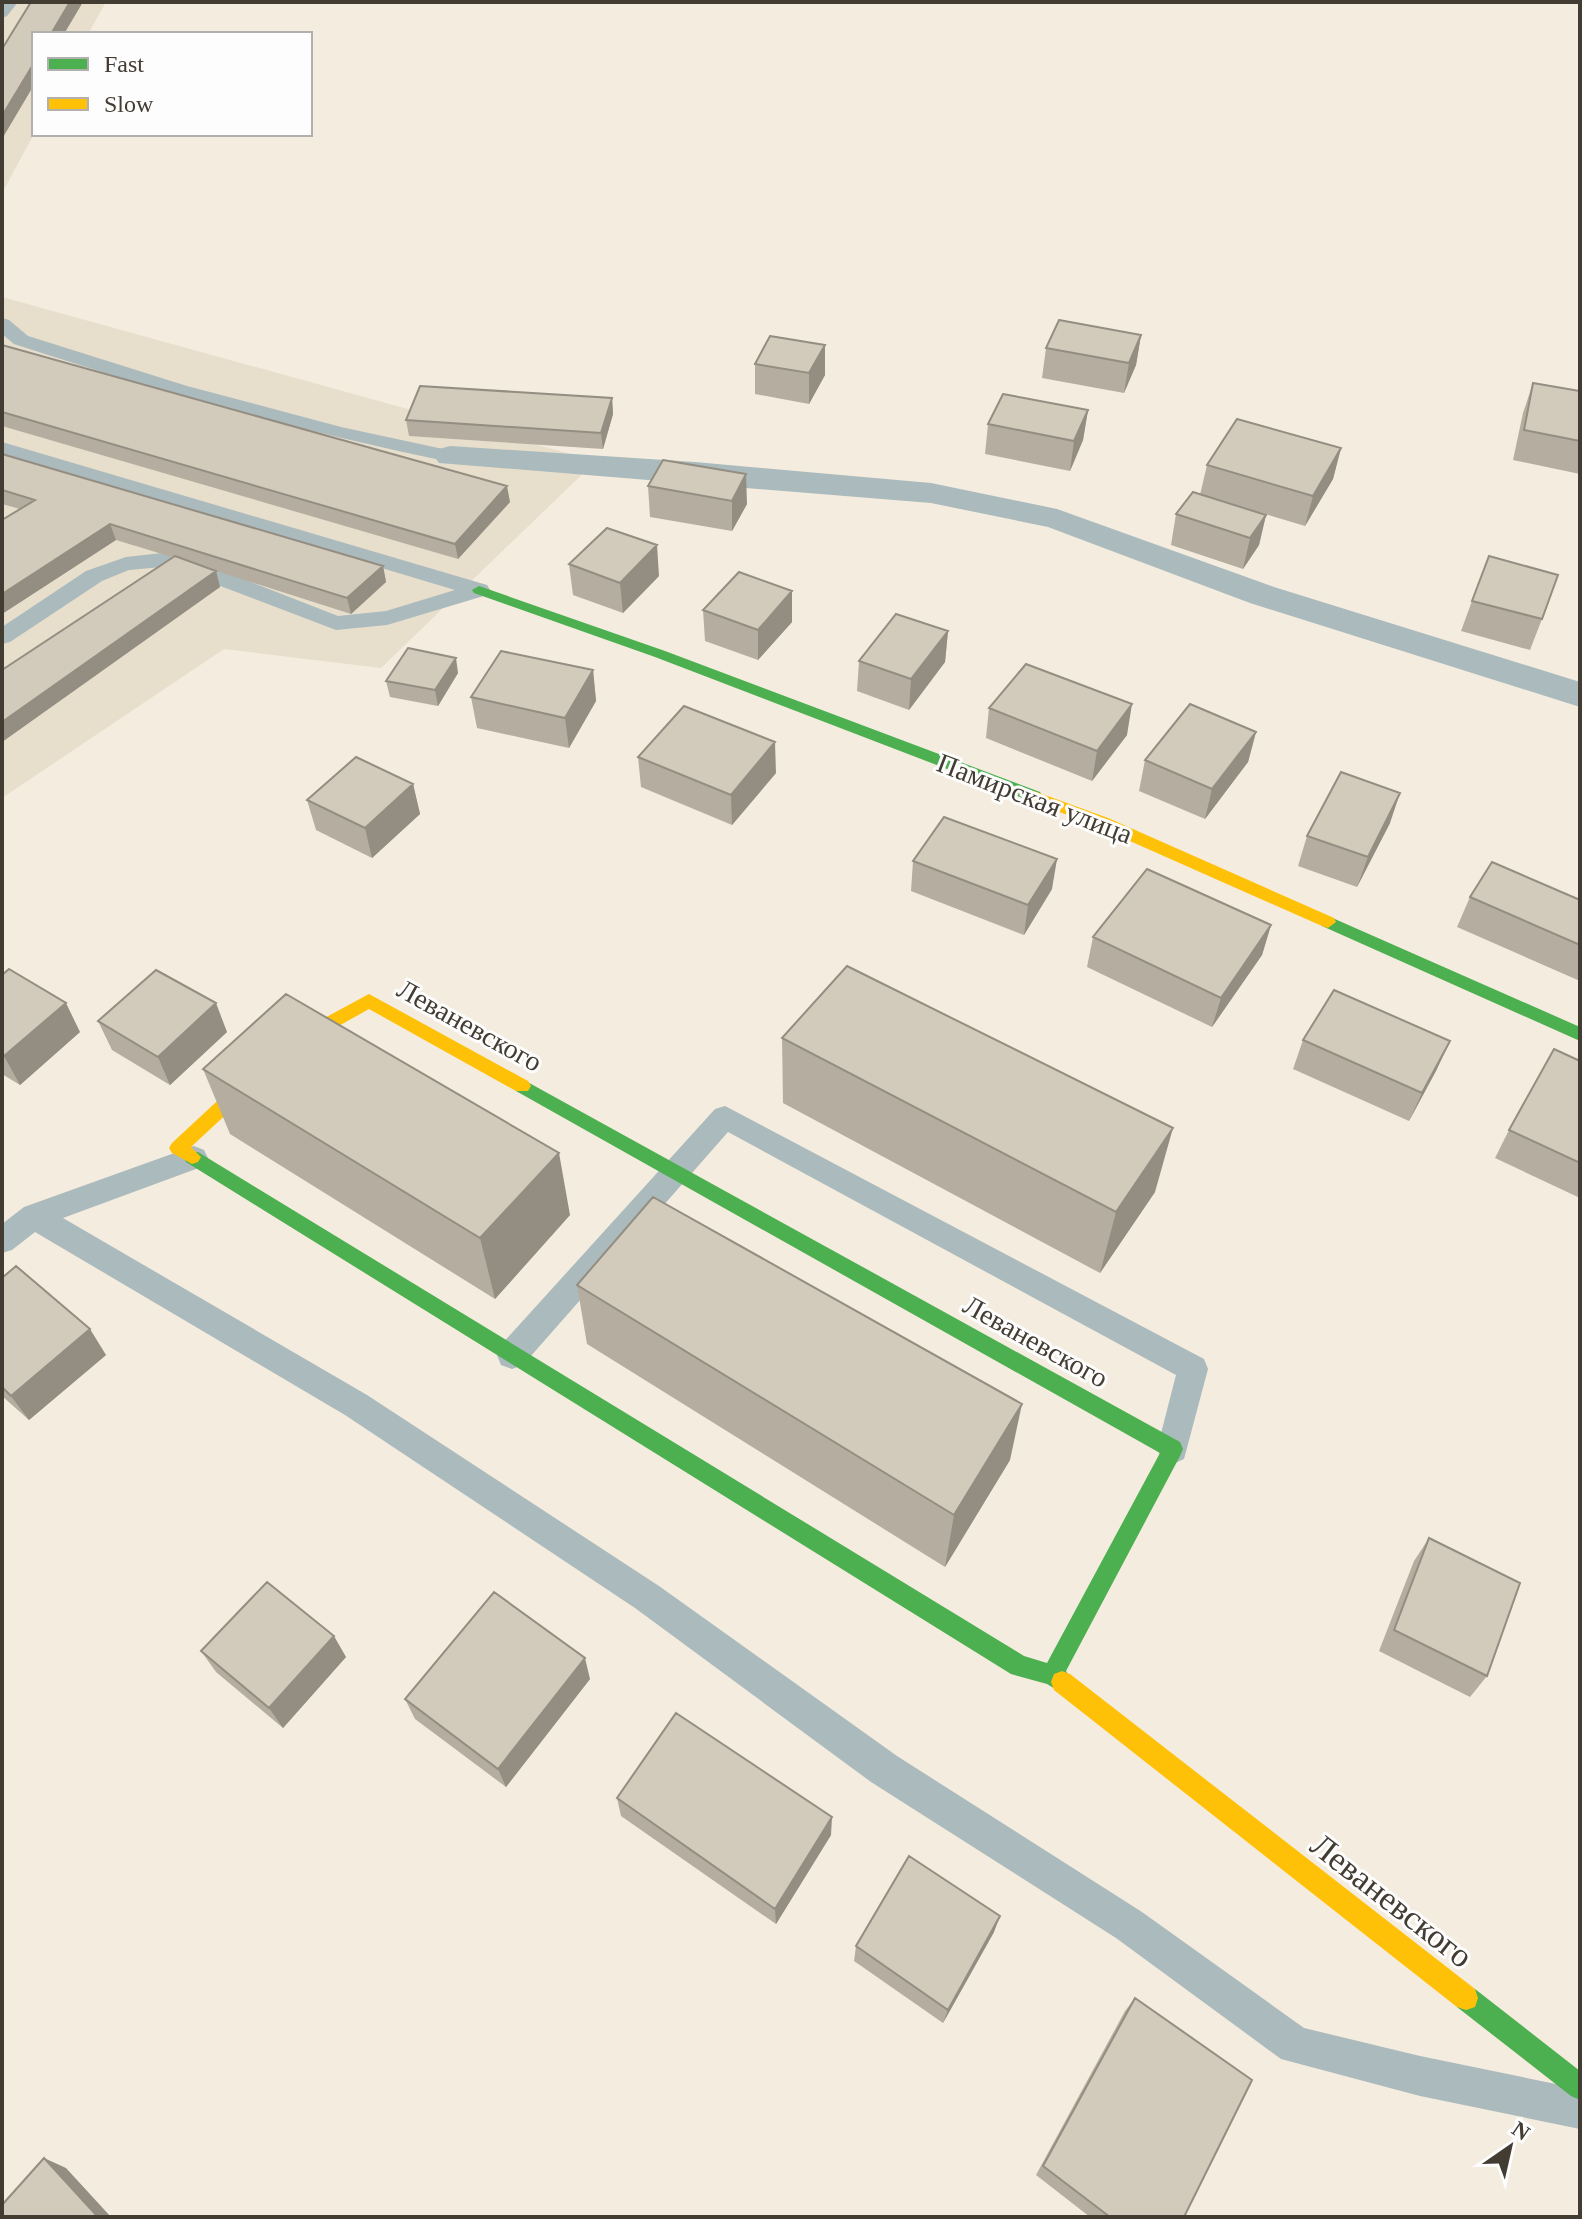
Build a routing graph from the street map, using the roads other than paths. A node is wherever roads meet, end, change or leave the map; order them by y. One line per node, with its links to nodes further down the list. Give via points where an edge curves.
1 (10, 2): 2 (lane)
2 (2, 13)
3 (2, 324): 5 (lane, via 21,340 238,407)
4 (2, 448): 6 (lane)
5 (450, 456): 8 (street, via 931,493 1043,516 1262,595)
6 (479, 590): 7 (lane, via 387,618 336,623 162,560 126,564 94,576); 9 (street, Памирская улица, via 1102,822)
7 (2, 637)
8 (1580, 695)
9 (1580, 1034)
10 (194, 1158): 11 (street, Леваневского, via 178,1148 288,1046 369,1001); 12 (lane); 14 (street, Леваневского)
11 (676, 1172): 14 (lane); 15 (street, Леваневского); 15 (lane, via 725,1117 1193,1369)
12 (34, 1216): 13 (lane); 18 (lane, via 369,1414 647,1597 884,1769 1129,1925 1295,2045)
13 (2, 1241)
14 (512, 1355): 16 (street, Леваневского, via 1019,1666)
15 (1173, 1449): 16 (street)
16 (1052, 1675): 17 (street, Леваневского)
17 (1580, 2087)
18 (1580, 2109)

